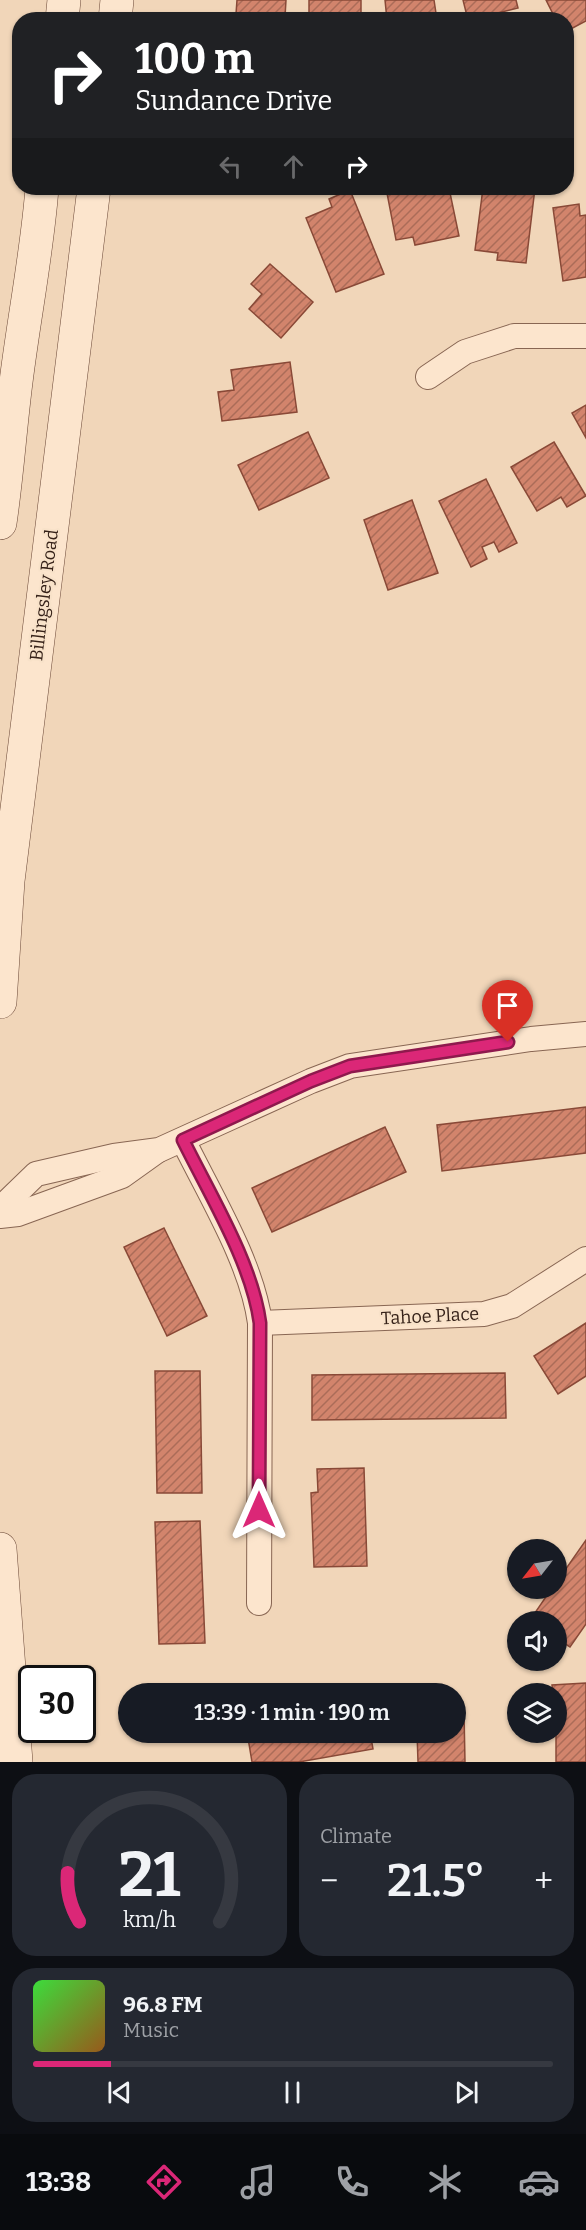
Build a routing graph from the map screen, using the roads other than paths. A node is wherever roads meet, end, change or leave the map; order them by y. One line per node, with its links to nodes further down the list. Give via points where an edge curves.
1 (41, 195): 5 (main road)
2 (93, 195): 6 (main road, Billingsley Road, via 8,881)
3 (586, 336): 4 (street, via 514,336 465,352)
4 (428, 377)
5 (0, 523)
6 (0, 1002)
7 (586, 1034): 8 (street, via 350,1066)
8 (183, 1140): 9 (street); 13 (street, via 250,1279)
9 (159, 1150): 10 (street, via 36,1174); 11 (street, via 122,1176 18,1214)
10 (0, 1209)
11 (0, 1216)
12 (586, 1258): 13 (street, Tahoe Place, via 512,1306 484,1314)
13 (260, 1323): 15 (street)
14 (0, 1549): 16 (main road)
15 (259, 1603)
16 (16, 1762)

